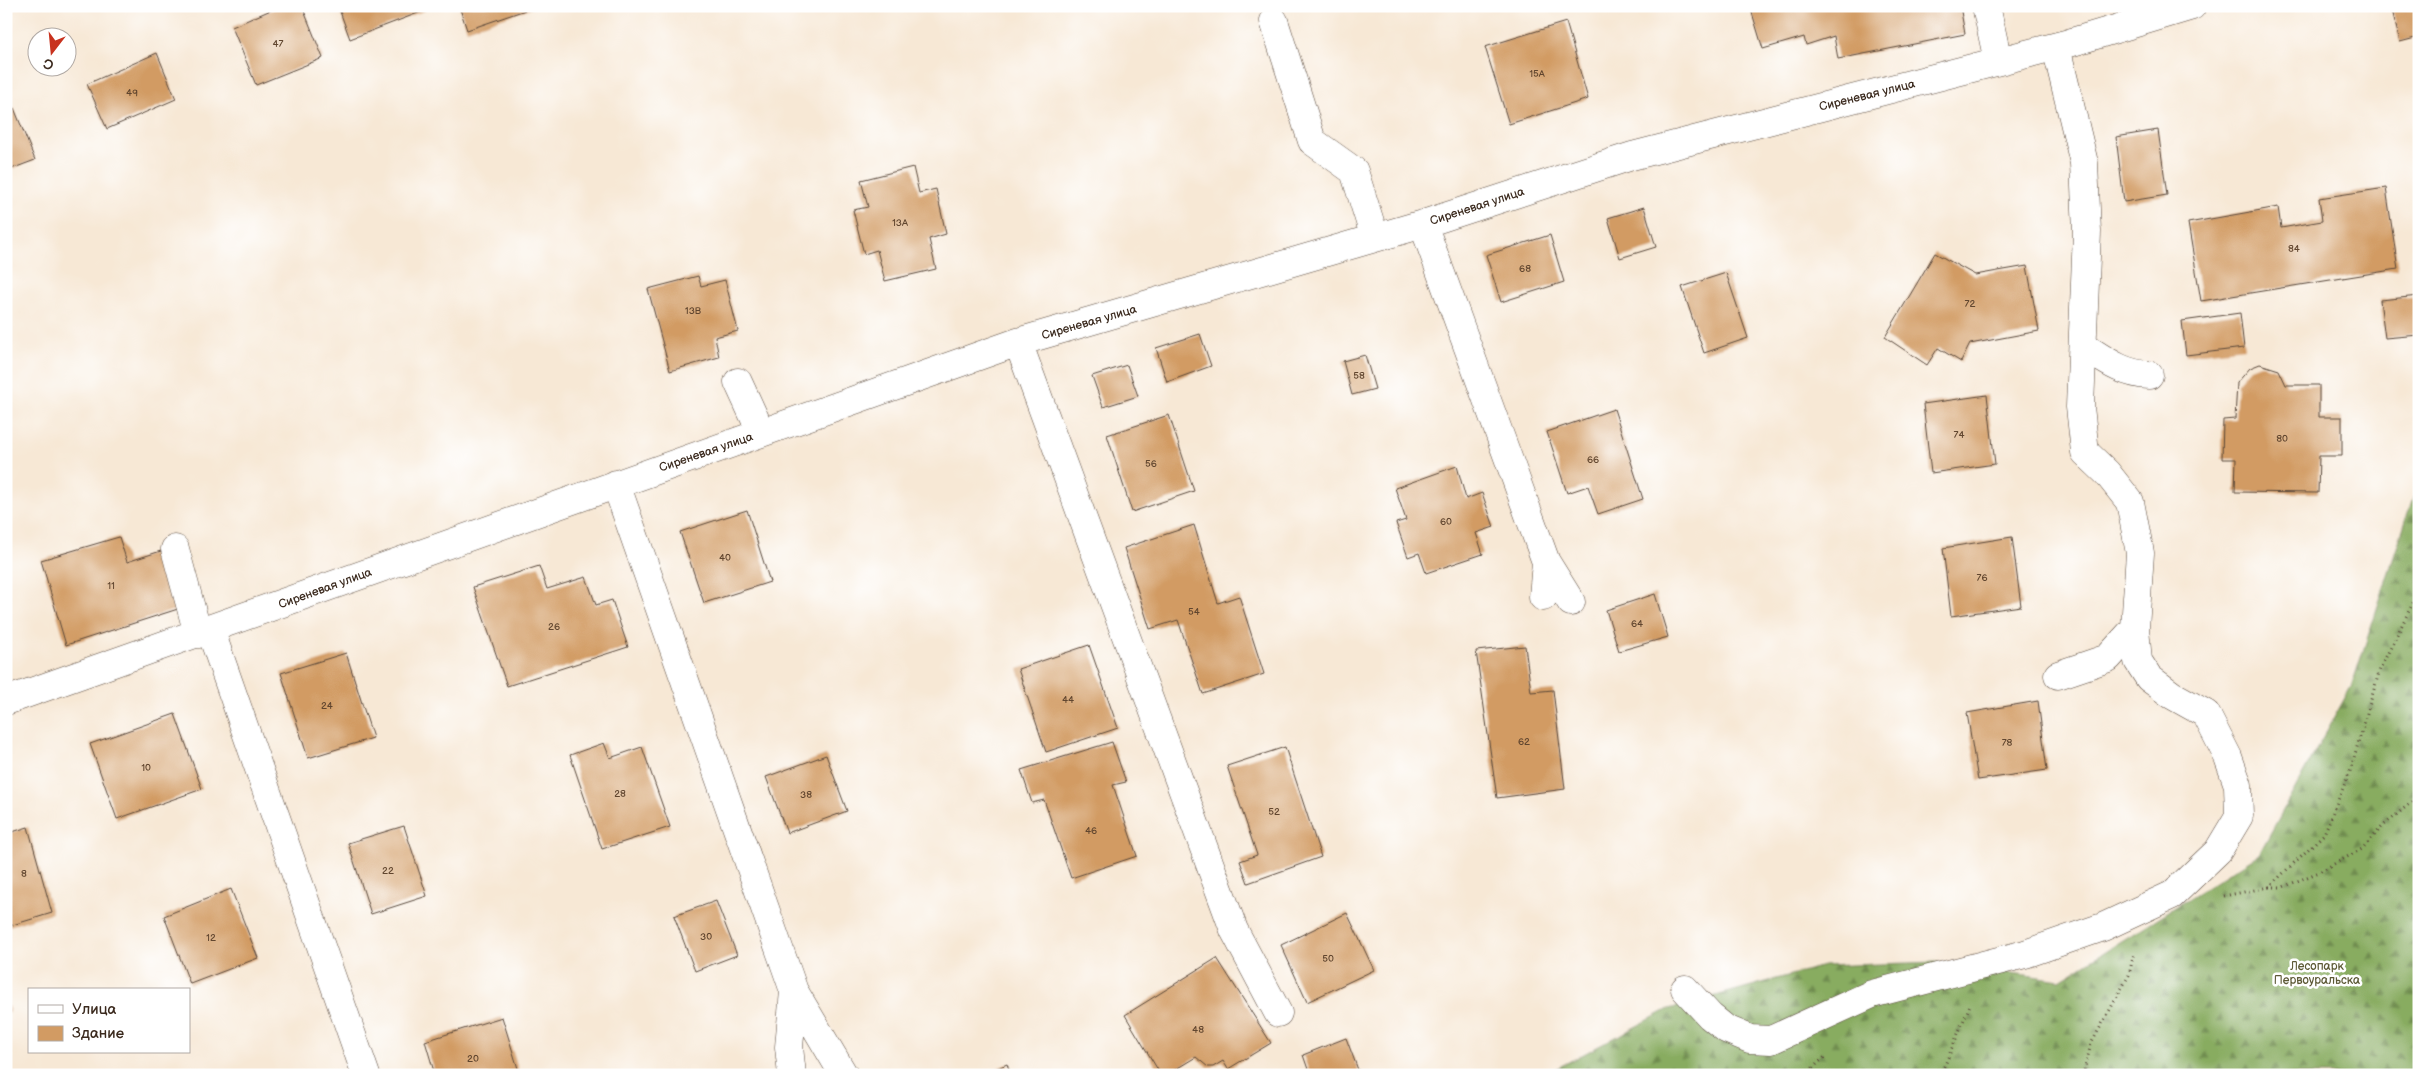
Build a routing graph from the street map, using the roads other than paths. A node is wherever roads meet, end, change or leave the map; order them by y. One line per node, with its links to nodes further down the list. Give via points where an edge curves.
1 (1986, 6): 5 (street)
2 (2192, 6): 4 (street, Сиреневая улица)
3 (1274, 21): 7 (street, via 1312,141 1354,171)
4 (2056, 47): 5 (street, Сиреневая улица); 9 (street, via 2084,163 2087,232)
5 (1998, 61): 6 (street, Сиреневая улица, via 1632,156)
6 (1423, 224): 7 (street, Сиреневая улица); 15 (street)
7 (1375, 238): 8 (street, Сиреневая улица)
8 (1018, 342): 12 (street, Сиреневая улица); 24 (street, via 1234,930)
9 (2083, 346): 10 (street, via 2113,365 2134,374); 18 (street, via 2080,407 2085,452 2130,502 2140,553)
10 (2150, 375)
11 (738, 382): 12 (street)
12 (762, 432): 13 (street, Сиреневая улица)
13 (616, 484): 19 (street, Сиреневая улица); 23 (street)
14 (175, 549): 19 (street)
15 (1546, 562): 16 (street); 17 (street)
16 (1543, 597)
17 (1571, 602)
18 (2135, 628): 20 (street, via 2108,658); 22 (street, via 2138,661 2149,678 2206,714 2238,785 2239,816 2218,851 2172,895 2103,928 1872,994 1772,1040 1750,1039 1726,1029)
19 (204, 632): 21 (street, Сиреневая улица); 25 (street)
20 (2058, 675)
21 (6, 701)
22 (1685, 989)
23 (794, 991): 26 (street, via 789,1047); 27 (street)
24 (1278, 1013)
25 (366, 1075)
26 (792, 1075)
27 (844, 1075)

